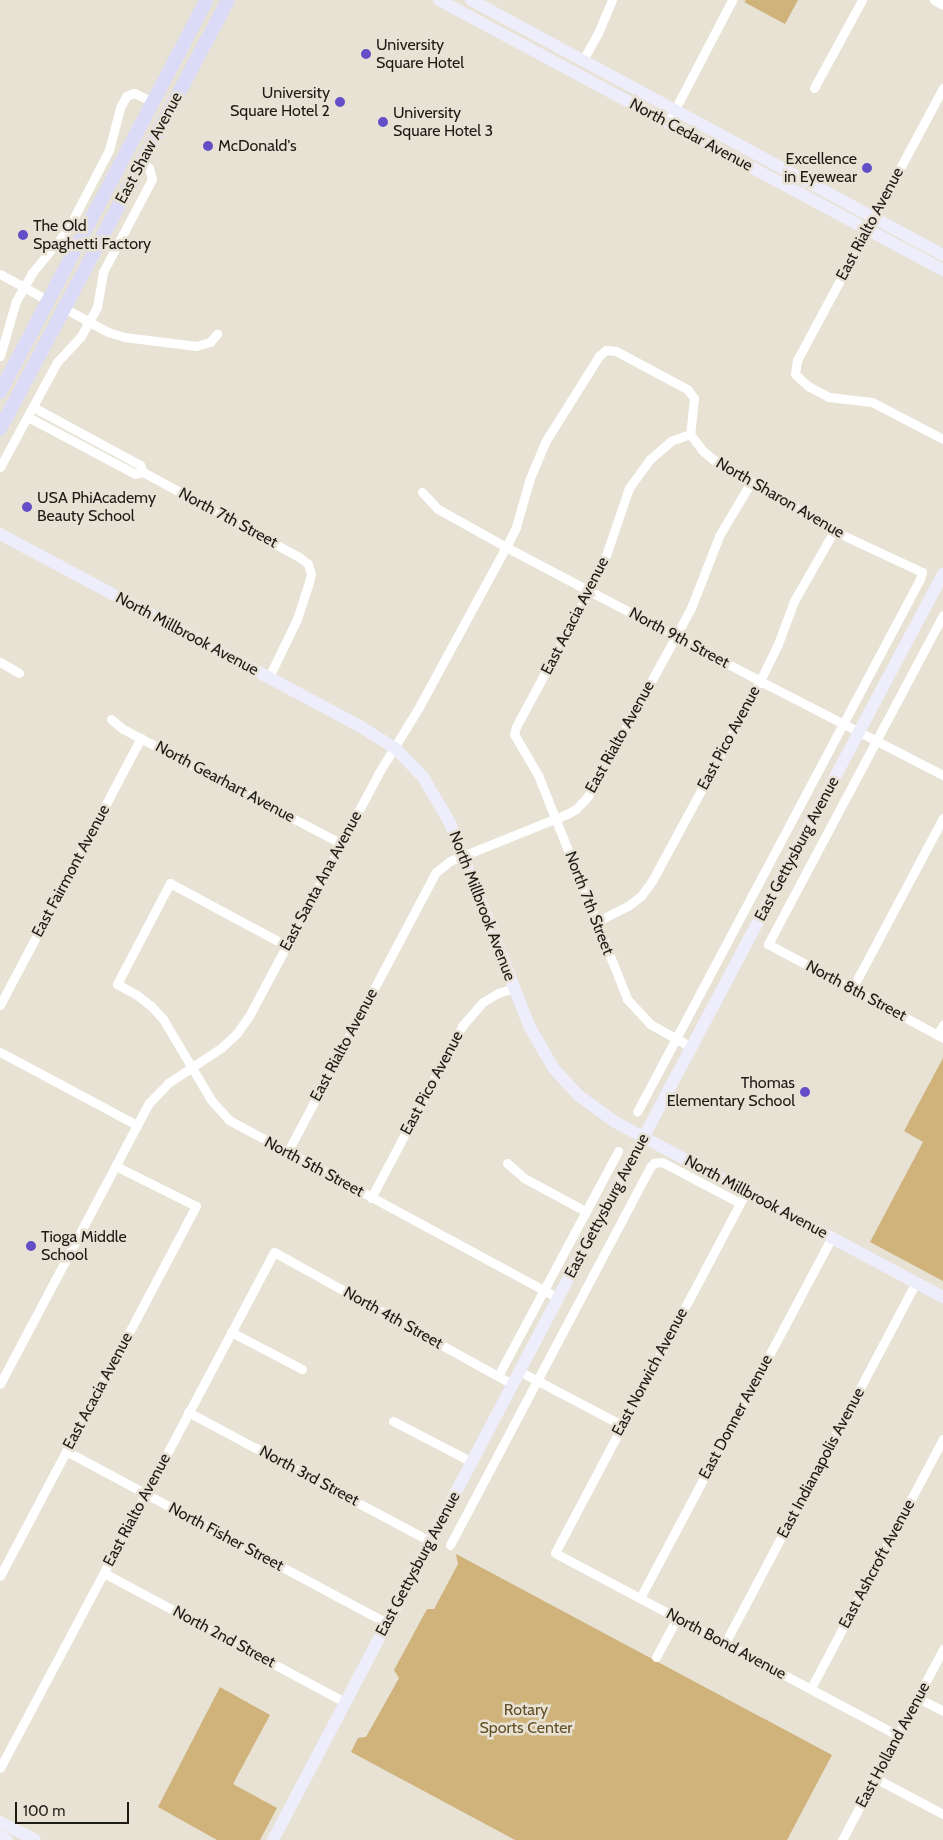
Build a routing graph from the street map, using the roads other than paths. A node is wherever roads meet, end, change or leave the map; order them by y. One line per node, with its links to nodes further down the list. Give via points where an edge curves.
1 (207, 0): 16 (main road, East Shaw Avenue)
2 (228, 0): 18 (main road, East Shaw Avenue)
3 (439, 0): 11 (street, North Cedar Avenue)
4 (454, 0): 5 (street, via 465,4)
5 (473, 0): 12 (street, North Cedar Avenue)
6 (612, 0): 13 (street)
7 (732, 0): 17 (street)
8 (862, 0): 14 (street)
9 (934, 0): 10 (street)
10 (943, 5)
11 (466, 13): 12 (street, via 474,10 488,16); 17 (street, North Cedar Avenue)
12 (496, 13): 13 (street, North Cedar Avenue)
13 (583, 60): 17 (street, North Cedar Avenue)
14 (814, 88)
15 (943, 88): 20 (street, East Rialto Avenue)
16 (153, 102): 19 (main road, East Shaw Avenue); 24 (street, via 134,93 126,96 109,150 68,229)
17 (672, 116): 20 (street, North Cedar Avenue)
18 (141, 162): 26 (main road, East Shaw Avenue); 27 (street, via 149,168 152,179 103,272 97,307)
19 (119, 166): 25 (main road, East Shaw Avenue); 26 (main road, via 110,201 61,295)
20 (870, 223): 21 (street, North Cedar Avenue); 22 (street, North Cedar Avenue); 36 (street, East Rialto Avenue, via 797,360 795,374 808,386 829,397 872,402)
21 (943, 255)
22 (943, 270)
23 (0, 274): 24 (street)
24 (24, 287): 25 (street); 29 (street)
25 (49, 300): 30 (main road, East Shaw Avenue); 33 (main road, via 53,307 52,315)
26 (64, 308): 27 (street); 34 (main road, East Shaw Avenue)
27 (89, 322): 28 (street, via 116,335 196,346 210,342); 31 (street, via 57,362)
28 (217, 334)
29 (0, 356)
30 (0, 392)
31 (33, 407): 32 (street); 38 (street, North 7th Street, via 140,465)
32 (28, 417): 37 (street); 38 (street, North 7th Street, via 134,474)
33 (0, 418)
34 (0, 430)
35 (690, 434): 39 (street, North Sharon Avenue, via 714,460); 43 (street, East Santa Ana Avenue, via 694,398 687,389 616,351 606,350 599,356 541,448 516,527); 45 (street, East Acacia Avenue, via 671,441 650,459 629,488 610,547)
36 (943, 439)
37 (0, 467)
38 (143, 472): 50 (street, North 7th Street, via 299,557 310,568 310,582 293,630)
39 (751, 482): 41 (street, North Sharon Avenue); 47 (street, East Rialto Avenue, via 719,536)
40 (422, 492): 43 (street, North 9th Street, via 438,508)
41 (834, 531): 51 (street, East Pico Avenue, via 794,601); 53 (street, North Sharon Avenue, via 922,572)
42 (0, 534): 50 (street, North Millbrook Avenue)
43 (506, 546): 45 (street, North 9th Street); 58 (street, East Santa Ana Avenue)
44 (943, 574): 54 (street, East Gettysburg Avenue)
45 (590, 591): 47 (street, North 9th Street); 55 (street, East Acacia Avenue)
46 (943, 614): 57 (street)
47 (676, 636): 51 (street, North 9th Street); 60 (street, East Rialto Avenue, via 588,796 576,809)
48 (0, 662): 49 (street)
49 (19, 673)
50 (268, 678): 58 (street, North Millbrook Avenue)
51 (760, 681): 53 (street, North 9th Street); 64 (street, East Pico Avenue, via 642,896)
52 (111, 719): 56 (street, North Gearhart Avenue)
53 (844, 723): 54 (street, North 9th Street); 71 (street)
54 (858, 730): 57 (street, North 9th Street); 72 (street, East Gettysburg Avenue)
55 (514, 734): 60 (street, North 7th Street, via 538,774)
56 (141, 738): 62 (street, North Gearhart Avenue); 68 (street, East Fairmont Avenue)
57 (877, 740): 59 (street, North 9th Street); 67 (street, North 8th Street, via 768,944)
58 (395, 748): 62 (street, East Santa Ana Avenue); 63 (street, North Millbrook Avenue, via 437,799)
59 (943, 775)
60 (556, 818): 63 (street, East Rialto Avenue); 64 (street, North 7th Street)
61 (943, 818): 67 (street)
62 (340, 843): 65 (street, East Santa Ana Avenue)
63 (463, 855): 66 (street, North Millbrook Avenue); 79 (street, East Rialto Avenue, via 441,866 429,882)
64 (596, 922): 71 (street, North 7th Street, via 622,990 633,1007 650,1024)
65 (287, 946): 74 (street, East Santa Ana Avenue, via 237,1033 221,1048); 74 (street, North 5th Street, via 170,883 117,984 137,994 163,1019)
66 (514, 988): 77 (street, North Millbrook Avenue, via 537,1042 565,1081 592,1107); 84 (street, East Pico Avenue, via 483,1002 462,1026)
67 (852, 990): 70 (street, North 8th Street)
68 (0, 1005)
69 (943, 1025): 70 (street)
70 (940, 1037)
71 (676, 1040): 72 (street, North 7th Street); 75 (street)
72 (691, 1047): 77 (street, East Gettysburg Avenue)
73 (0, 1052): 76 (street)
74 (191, 1067): 76 (street, East Santa Ana Avenue, via 158,1092); 79 (street, North 5th Street, via 210,1100 229,1120)
75 (637, 1112)
76 (137, 1125): 82 (street, East Santa Ana Avenue)
77 (644, 1137): 83 (street, North Millbrook Avenue); 91 (street, East Gettysburg Avenue)
78 (618, 1151): 85 (street, East Gettysburg Avenue)
79 (287, 1153): 84 (street, North 5th Street)
80 (658, 1162): 83 (street, North Millbrook Avenue); 96 (street, East Gettysburg Avenue, via 650,1167)
81 (507, 1163): 85 (street, via 524,1178)
82 (116, 1166): 97 (street, East Santa Ana Avenue); 103 (street, East Acacia Avenue, via 196,1206)
83 (743, 1197): 86 (street, North Millbrook Avenue); 101 (street, East Norwich Avenue)
84 (372, 1198): 89 (street, North 5th Street)
85 (585, 1211): 89 (street, East Gettysburg Avenue)
86 (832, 1237): 88 (street, North Millbrook Avenue); 112 (street, East Donner Avenue)
87 (274, 1252): 92 (street, East Rialto Avenue); 95 (street, North 4th Street)
88 (916, 1283): 90 (street, North Millbrook Avenue); 115 (street, East Indianapolis Avenue)
89 (543, 1290): 91 (street, North 5th Street); 95 (street, East Gettysburg Avenue)
90 (943, 1297)
91 (558, 1298): 94 (street, East Gettysburg Avenue)
92 (231, 1332): 93 (street); 99 (street, East Rialto Avenue)
93 (302, 1369)
94 (520, 1371): 96 (street); 98 (street, East Gettysburg Avenue)
95 (498, 1376): 98 (street, North 4th Street)
96 (537, 1380): 101 (street); 107 (street, East Gettysburg Avenue)
97 (0, 1384)
98 (512, 1384): 104 (street, East Gettysburg Avenue)
99 (188, 1412): 105 (street, East Rialto Avenue); 106 (street, North 3rd Street)
100 (393, 1422): 104 (street)
101 (622, 1425): 108 (street, East Norwich Avenue)
102 (943, 1439): 118 (street, East Ashcroft Avenue)
103 (66, 1451): 105 (street, North Fisher Street); 109 (street, East Acacia Avenue)
104 (472, 1462): 106 (street, East Gettysburg Avenue)
105 (145, 1494): 110 (street, East Rialto Avenue); 114 (street, North Fisher Street)
106 (430, 1540): 114 (street, East Gettysburg Avenue)
107 (450, 1545)
108 (555, 1553): 112 (street, North Bond Avenue)
109 (4, 1560): 111 (street, East Acacia Avenue)
110 (104, 1573): 120 (street, North 2nd Street); 123 (street, East Rialto Avenue)
111 (0, 1576)
112 (640, 1598): 113 (street, North Bond Avenue)
113 (677, 1618): 115 (street, North Bond Avenue); 117 (street)
114 (387, 1623): 120 (street, East Gettysburg Avenue)
115 (725, 1643): 118 (street, North Bond Avenue)
116 (943, 1650): 119 (street, East Holland Avenue)
117 (656, 1657)
118 (811, 1688): 122 (street, North Bond Avenue)
119 (918, 1698): 121 (street); 122 (street, East Holland Avenue)
120 (345, 1702): 130 (street, East Gettysburg Avenue)
121 (943, 1712)
122 (897, 1735): 124 (street, East Holland Avenue)
123 (0, 1768)
124 (875, 1778): 125 (street); 131 (street, East Holland Avenue)
125 (943, 1814)
126 (0, 1822): 129 (street)
127 (0, 1836): 128 (street)
128 (7, 1840)
129 (35, 1840)
130 (273, 1840)
131 (842, 1840)

